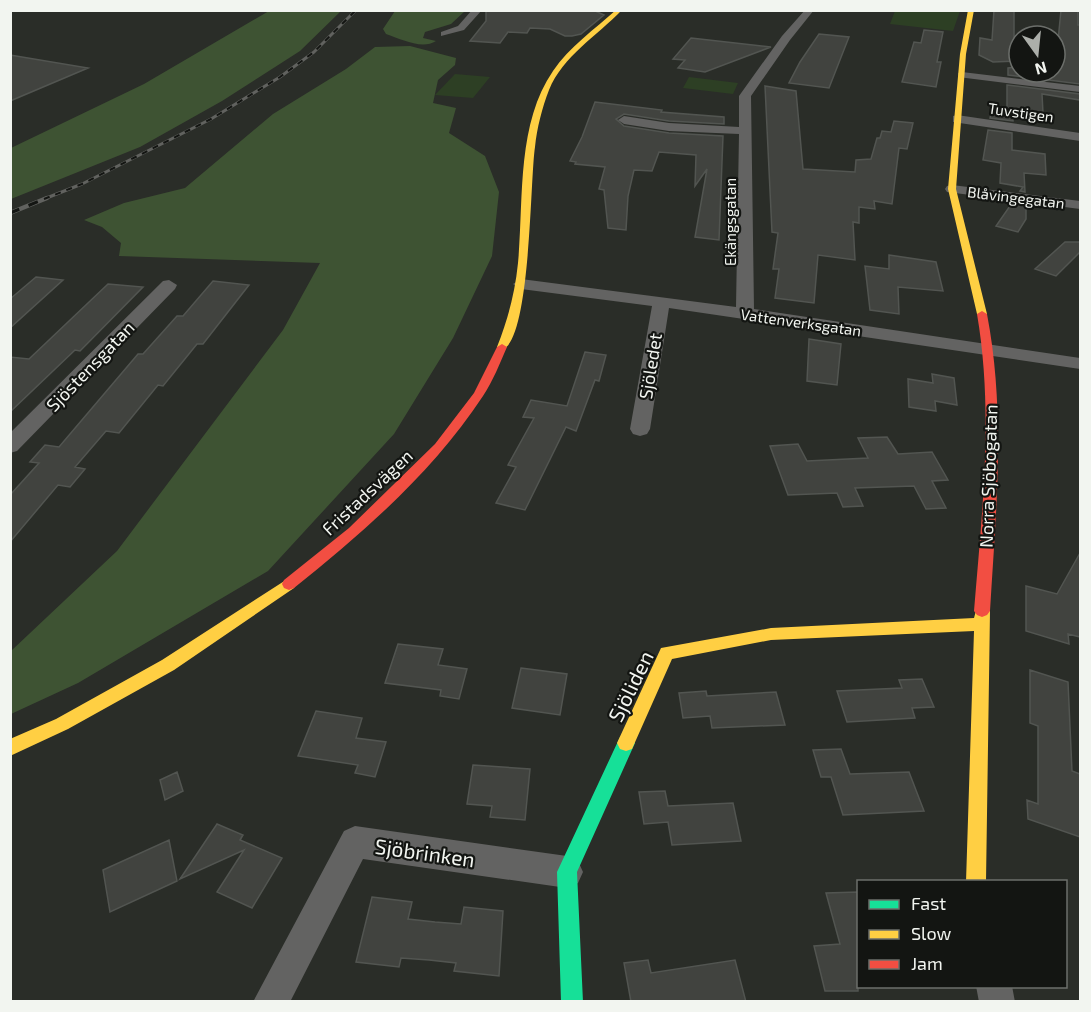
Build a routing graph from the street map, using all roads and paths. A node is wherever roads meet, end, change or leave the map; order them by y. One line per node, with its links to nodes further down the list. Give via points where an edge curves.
1 (478, 10): 6 (street, via 461,28)
2 (620, 10): 9 (street, Fristadsvägen, via 559,68 544,94)
3 (632, 10): 9 (street, Fristadsvägen, via 570,71)
4 (810, 10): 12 (street, Ekängsgatan, via 745,96)
5 (971, 10): 7 (street, Norra Sjöbogatan)
6 (445, 34)
7 (962, 75): 8 (street); 10 (street, Norra Sjöbogatan)
8 (1080, 89)
9 (541, 110): 16 (street, Fristadsvägen, via 527,164)
10 (957, 119): 13 (street, Tuvstigen); 14 (street, Norra Sjöbogatan)
11 (624, 120): 12 (street)
12 (745, 132): 19 (street, Ekängsgatan)
13 (1080, 137)
14 (952, 189): 15 (street, Blåvingegatan); 20 (street, Norra Sjöbogatan)
15 (1080, 205)
16 (521, 284): 18 (street, Vattenverksgatan); 25 (street, Fristadsvägen, via 506,340 470,409 421,467 354,532 282,590 168,665)
17 (169, 285): 23 (street, Sjöstensgatan)
18 (660, 303): 19 (street, Vattenverksgatan); 22 (street, Sjöledet)
19 (744, 313): 20 (street, Vattenverksgatan)
20 (990, 350): 21 (street, Vattenverksgatan); 24 (street, Norra Sjöbogatan, via 992,466)
21 (1080, 364)
22 (640, 429)
23 (10, 446)
24 (981, 624): 26 (street, Sjöliden, via 771,634 667,653); 27 (street, Norra Sjöbogatan)
25 (10, 748)
26 (567, 872): 28 (street, Sjöbrinken, via 355,842); 29 (street, Sjöliden)
27 (976, 880)
28 (271, 1002)
29 (572, 1002)

